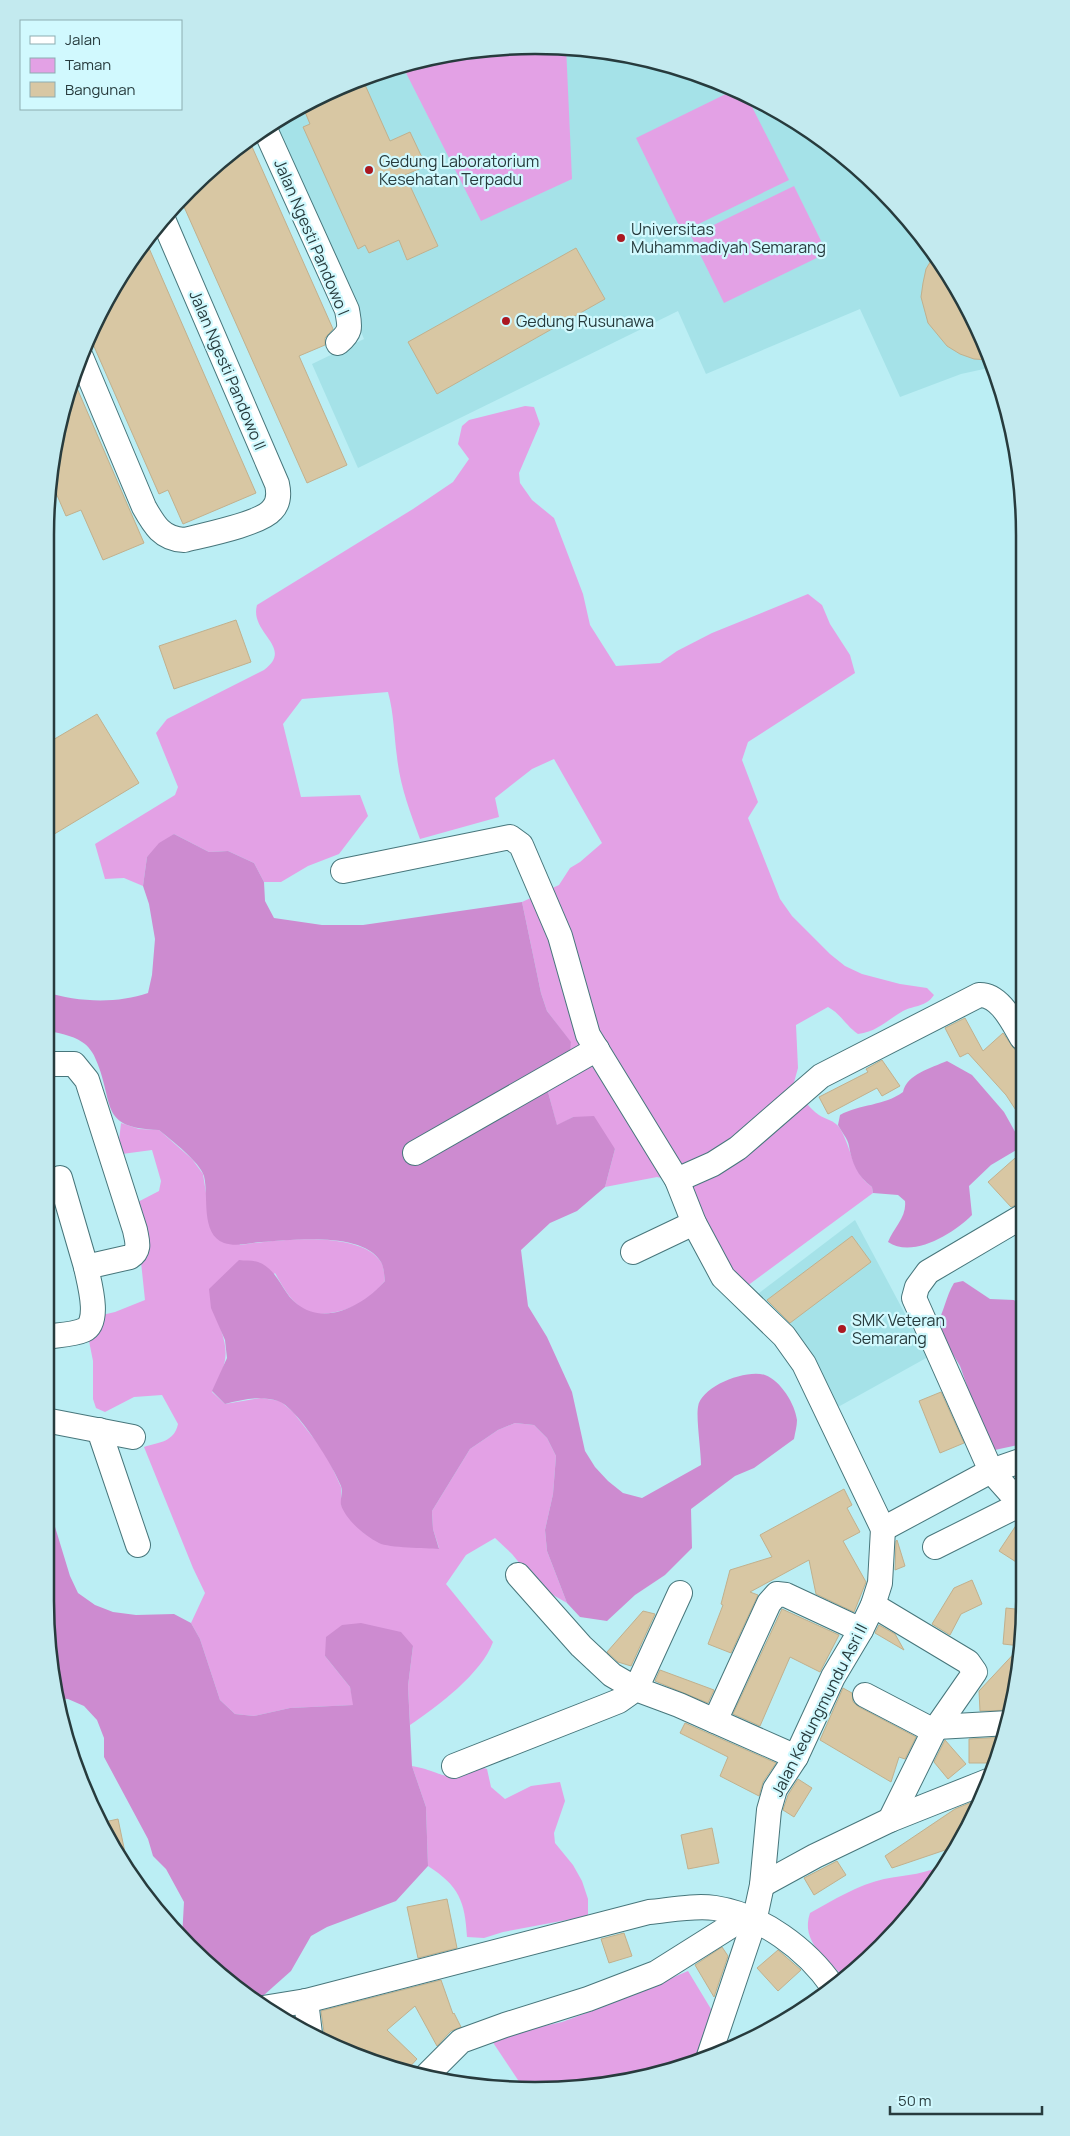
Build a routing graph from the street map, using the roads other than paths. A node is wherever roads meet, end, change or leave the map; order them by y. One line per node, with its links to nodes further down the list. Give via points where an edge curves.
1 (268, 135): 3 (street, Jalan Ngesti Pandowo I, via 347,310 348,335)
2 (166, 226): 4 (street, Jalan Ngesti Pandowo II, via 277,484 274,509 263,518 184,540 175,540 157,530 144,507)
3 (338, 344)
4 (85, 365)
5 (343, 871): 7 (street, via 510,837 516,839 526,853 560,936 581,1016)
6 (1016, 1029): 11 (street, via 993,999 979,995 821,1076 738,1148 713,1164)
7 (596, 1049): 9 (street); 11 (street)
8 (54, 1064): 15 (street, via 74,1064 87,1080 138,1247 135,1254)
9 (415, 1153)
10 (60, 1178): 15 (street)
11 (677, 1180): 13 (street)
12 (1016, 1220): 21 (street, via 928,1272 917,1287 914,1298)
13 (694, 1223): 14 (street); 24 (street, via 723,1277 784,1336 804,1364)
14 (633, 1252)
15 (86, 1267): 16 (street, via 93,1321 86,1329)
16 (54, 1335)
17 (54, 1422): 18 (street)
18 (99, 1430): 19 (street); 25 (street)
19 (133, 1437)
20 (1016, 1463): 21 (street)
21 (990, 1471): 22 (street); 24 (street)
22 (1016, 1501)
23 (1016, 1509): 26 (street)
24 (883, 1529): 29 (street, Jalan Kedungmundu Asri II, via 880,1583)
25 (138, 1545)
26 (935, 1547)
27 (518, 1575): 31 (street, via 581,1646 612,1675)
28 (680, 1593): 31 (street)
29 (872, 1605): 30 (street, Jalan Kedungmundu Asri II); 35 (street, via 975,1669)
30 (861, 1630): 33 (street, via 786,1595 776,1594); 36 (street, Jalan Kedungmundu Asri II, via 833,1677)
31 (636, 1689): 33 (street); 37 (street, via 619,1701)
32 (865, 1695): 35 (street)
33 (715, 1721): 36 (street)
34 (1000, 1727): 35 (street)
35 (936, 1729): 39 (street)
36 (796, 1756): 40 (street, Jalan Kedungmundu Asri II, via 775,1789 769,1810)
37 (454, 1766)
38 (980, 1784): 39 (street)
39 (890, 1820): 40 (street)
40 (762, 1885): 41 (street, Jalan Kedungmundu Asri II)
41 (749, 1919): 42 (street, via 789,1942); 43 (street, via 714,1908 650,1912); 46 (street, Jalan Kedungmundu Asri II); 47 (street, via 656,1973 588,2000 505,2025 462,2042)
42 (829, 1982)
43 (306, 2001): 44 (street); 45 (street)
44 (276, 2006)
45 (309, 2026)
46 (711, 2049)
47 (431, 2071)

